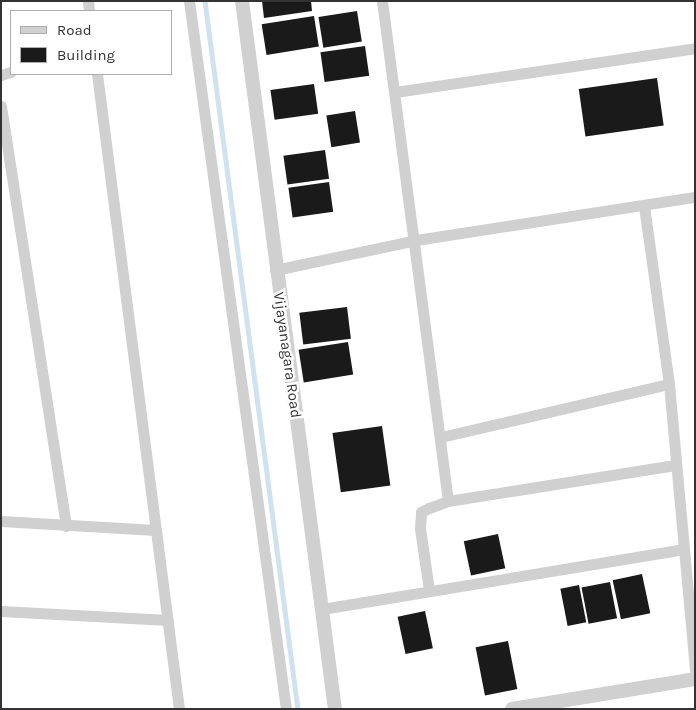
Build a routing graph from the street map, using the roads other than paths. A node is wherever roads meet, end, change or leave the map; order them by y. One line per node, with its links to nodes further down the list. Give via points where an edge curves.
1 (190, 1): 28 (street)
2 (242, 1): 11 (street, Vijayanagara Road)
3 (382, 1): 6 (street)
4 (695, 48): 6 (street)
5 (97, 75): 18 (street)
6 (395, 92): 10 (street)
7 (1, 106): 17 (street)
8 (695, 197): 9 (street)
9 (644, 206): 10 (street); 12 (street)
10 (416, 240): 11 (street); 13 (street)
11 (275, 270): 21 (street, Vijayanagara Road)
12 (669, 384): 13 (street); 14 (street)
13 (441, 437): 15 (street)
14 (675, 465): 15 (street); 19 (street)
15 (448, 501): 20 (street, via 421,512)
16 (1, 521): 17 (street)
17 (66, 526): 18 (street)
18 (156, 530): 23 (street)
19 (683, 549): 20 (street); 24 (street)
20 (429, 590): 21 (street)
21 (322, 609): 29 (street, Vijayanagara Road)
22 (1, 611): 23 (street)
23 (168, 620): 27 (street)
24 (695, 670)
25 (695, 679): 26 (street)
26 (536, 707): 30 (street)
27 (179, 709)
28 (286, 709)
29 (335, 709)
30 (512, 709)

